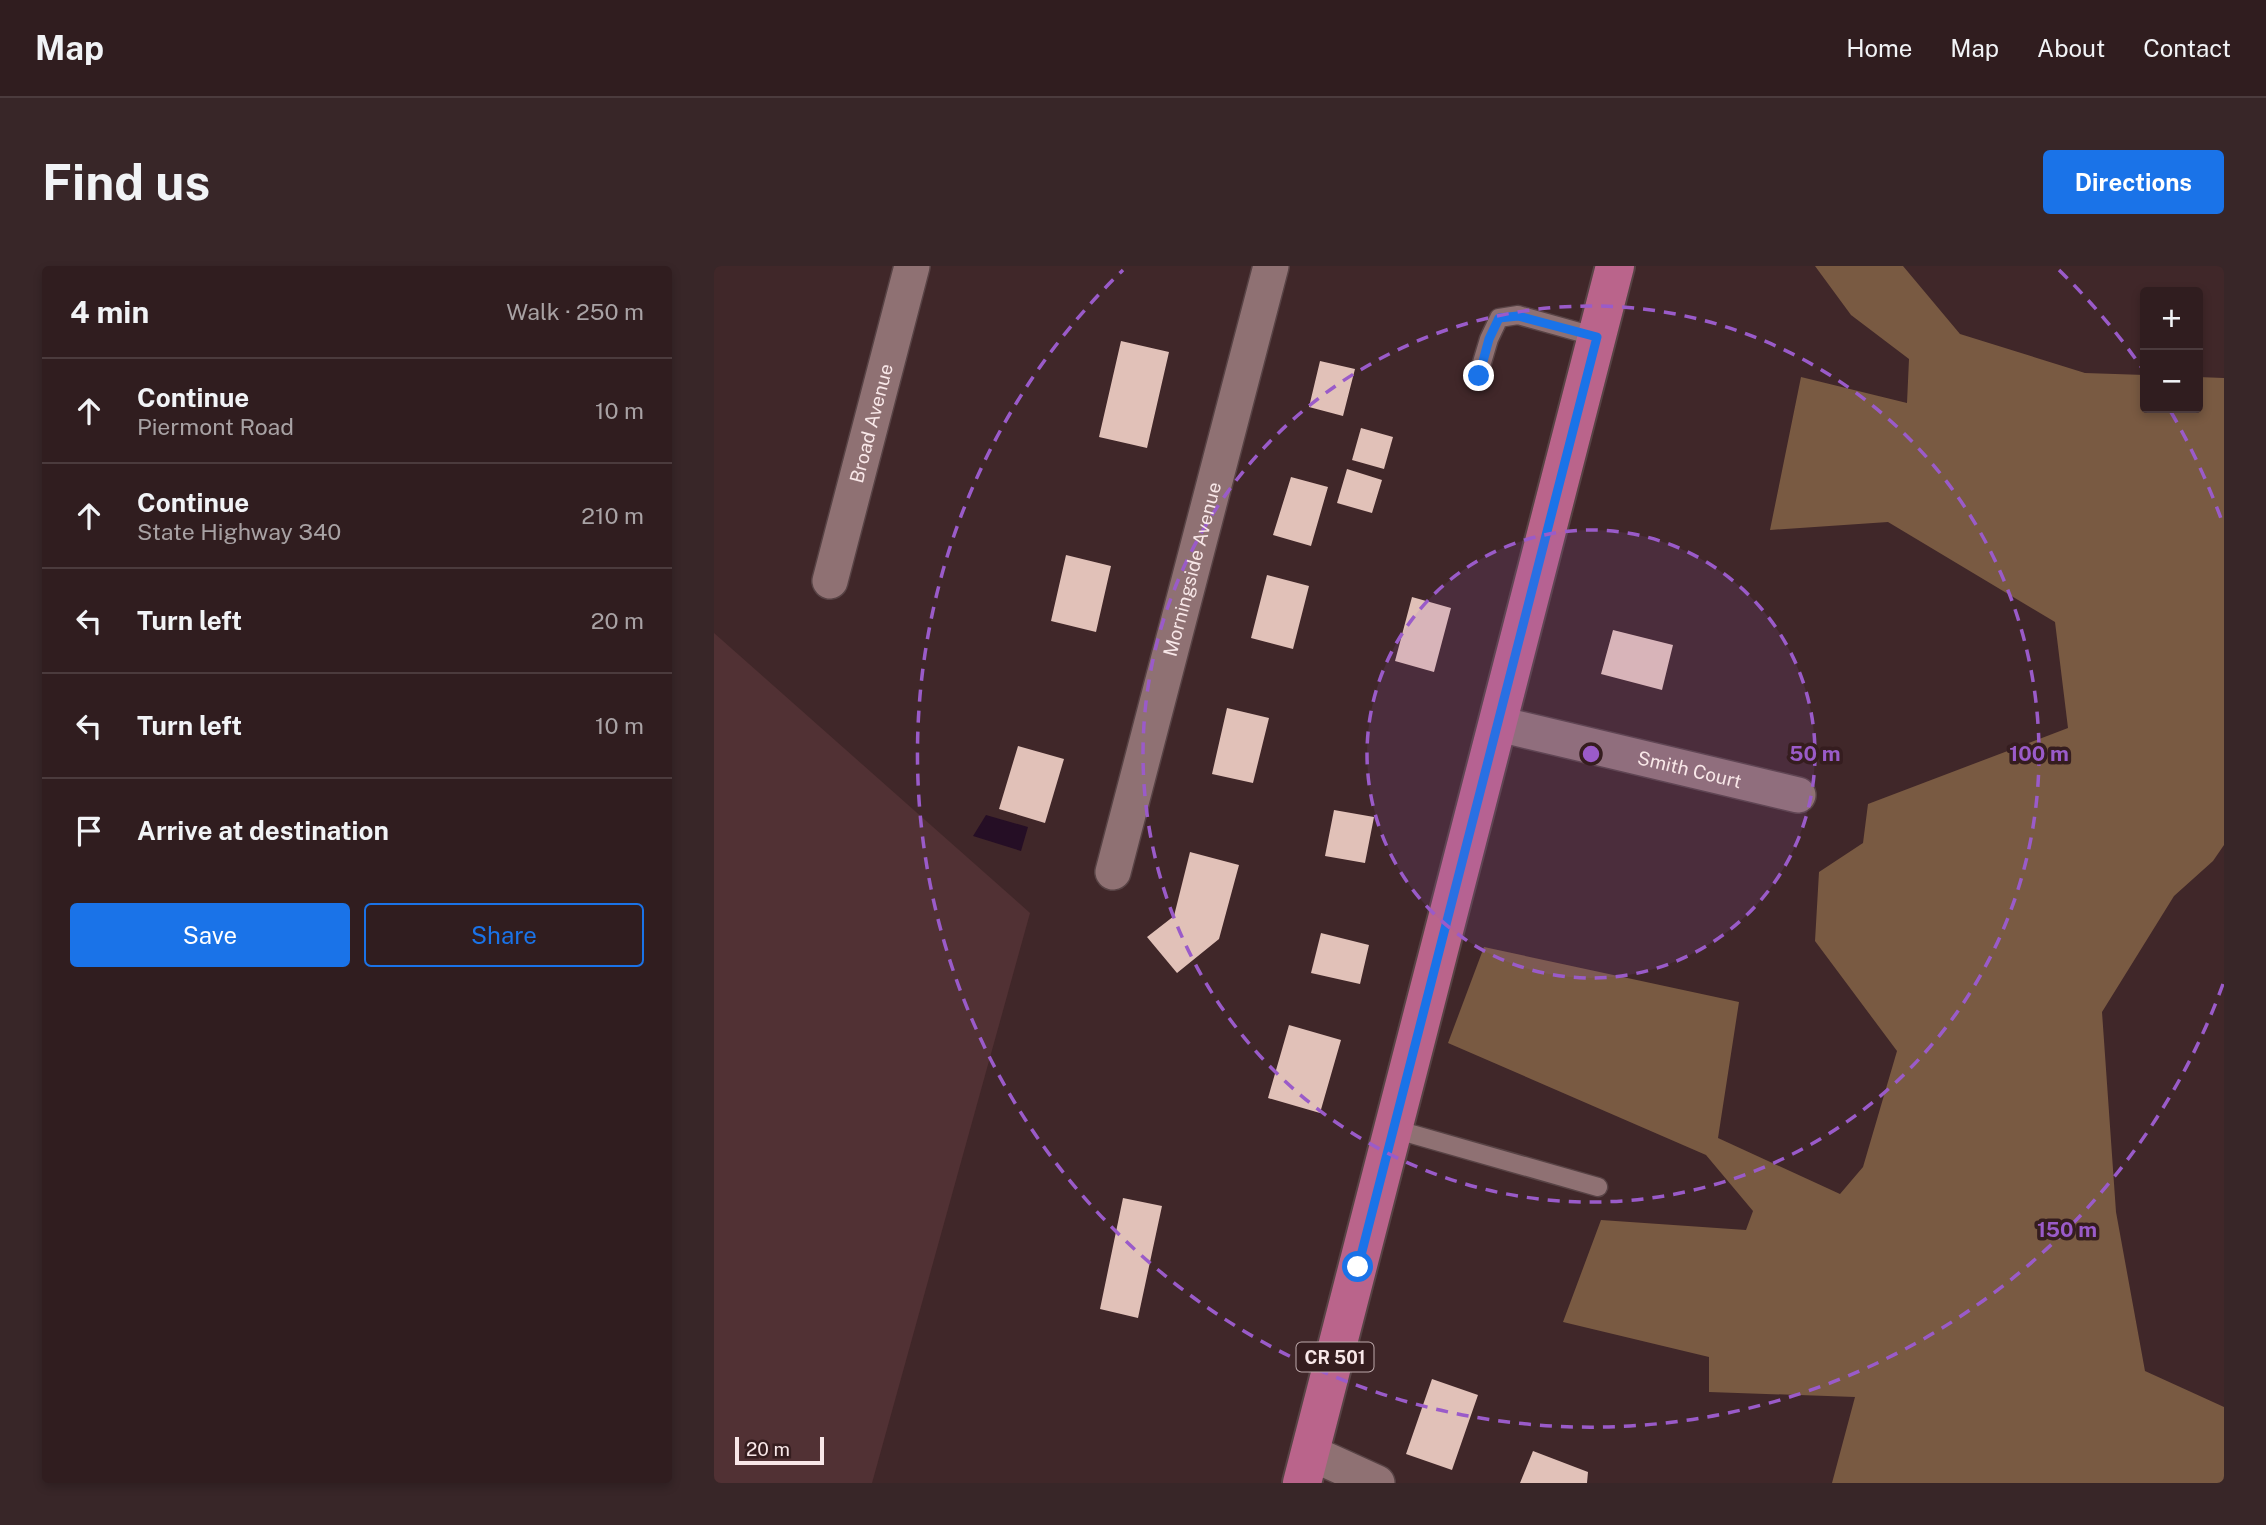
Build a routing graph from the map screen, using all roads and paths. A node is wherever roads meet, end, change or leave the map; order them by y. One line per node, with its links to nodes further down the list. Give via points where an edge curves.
1 (912, 266): 6 (street, Broad Avenue)
2 (1271, 266): 9 (street, Morningside Avenue)
3 (1615, 266): 4 (main road)
4 (1597, 337): 5 (lane, via 1518,316 1499,318); 7 (main road)
5 (1479, 376)
6 (830, 581)
7 (1499, 724): 8 (street, Smith Court); 10 (main road)
8 (1798, 795)
9 (1114, 872)
10 (1394, 1129): 11 (lane); 12 (main road, CR 501)
11 (1598, 1187)
12 (1307, 1468): 13 (street)
13 (1377, 1483)

